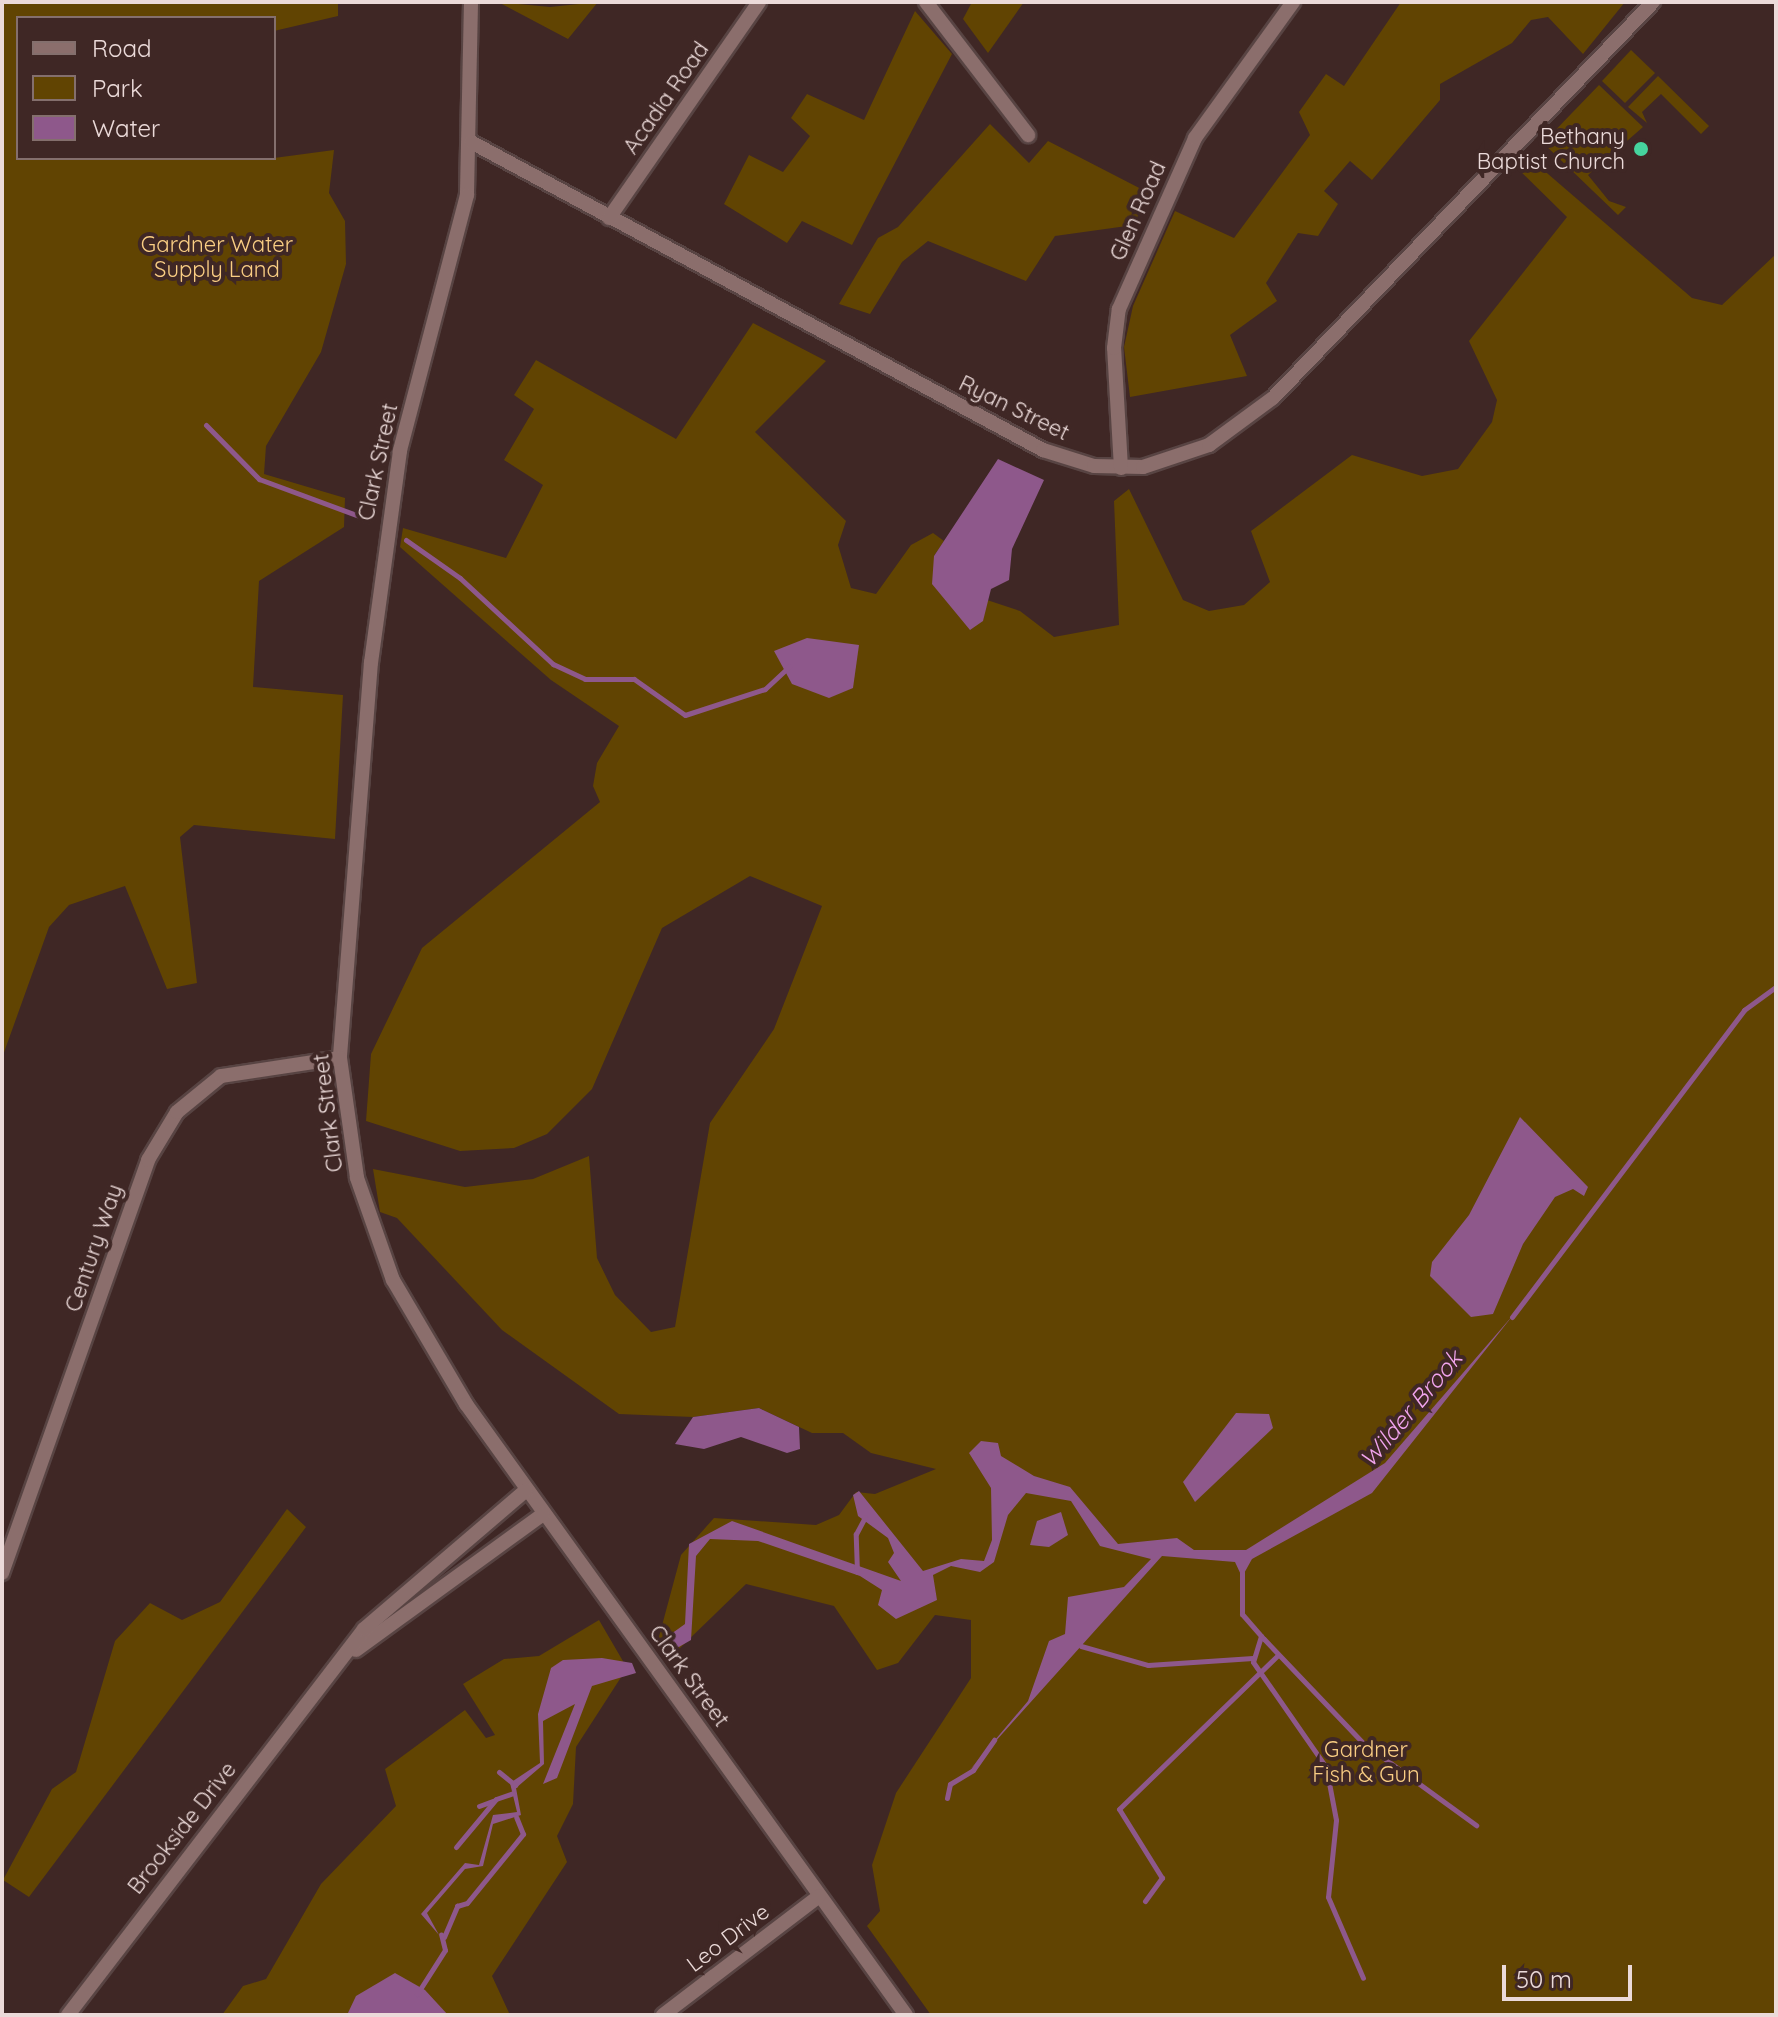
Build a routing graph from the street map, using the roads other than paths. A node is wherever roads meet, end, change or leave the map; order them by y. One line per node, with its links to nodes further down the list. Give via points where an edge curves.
1 (471, 2): 7 (street, Clark Street)
2 (759, 2): 8 (street, Acadia Road)
3 (926, 2): 6 (street)
4 (1293, 2): 9 (street, Glen Road, via 1195,138 1119,309 1114,348)
5 (1653, 2): 9 (street, Ryan Street, via 1273,398 1193,453)
6 (1028, 135)
7 (471, 142): 8 (street, Ryan Street); 10 (street, Clark Street, via 457,247 406,427 387,528)
8 (609, 218): 9 (street, Ryan Street, via 1043,450)
9 (1121, 468)
10 (340, 1058): 11 (street, Clark Street, via 353,1159 383,1258 432,1351); 13 (street, Century Way, via 221,1076 177,1112 148,1160)
11 (526, 1490): 12 (street, Clark Street); 14 (street, Brookside Drive, via 391,1603)
12 (543, 1514): 14 (street, Brookside Drive, via 411,1604); 15 (street, Clark Street)
13 (2, 1573)
14 (333, 1670): 16 (street, Brookside Drive)
15 (819, 1896): 17 (street, Leo Drive); 18 (street, Clark Street)
16 (68, 2015)
17 (663, 2015)
18 (906, 2015)

